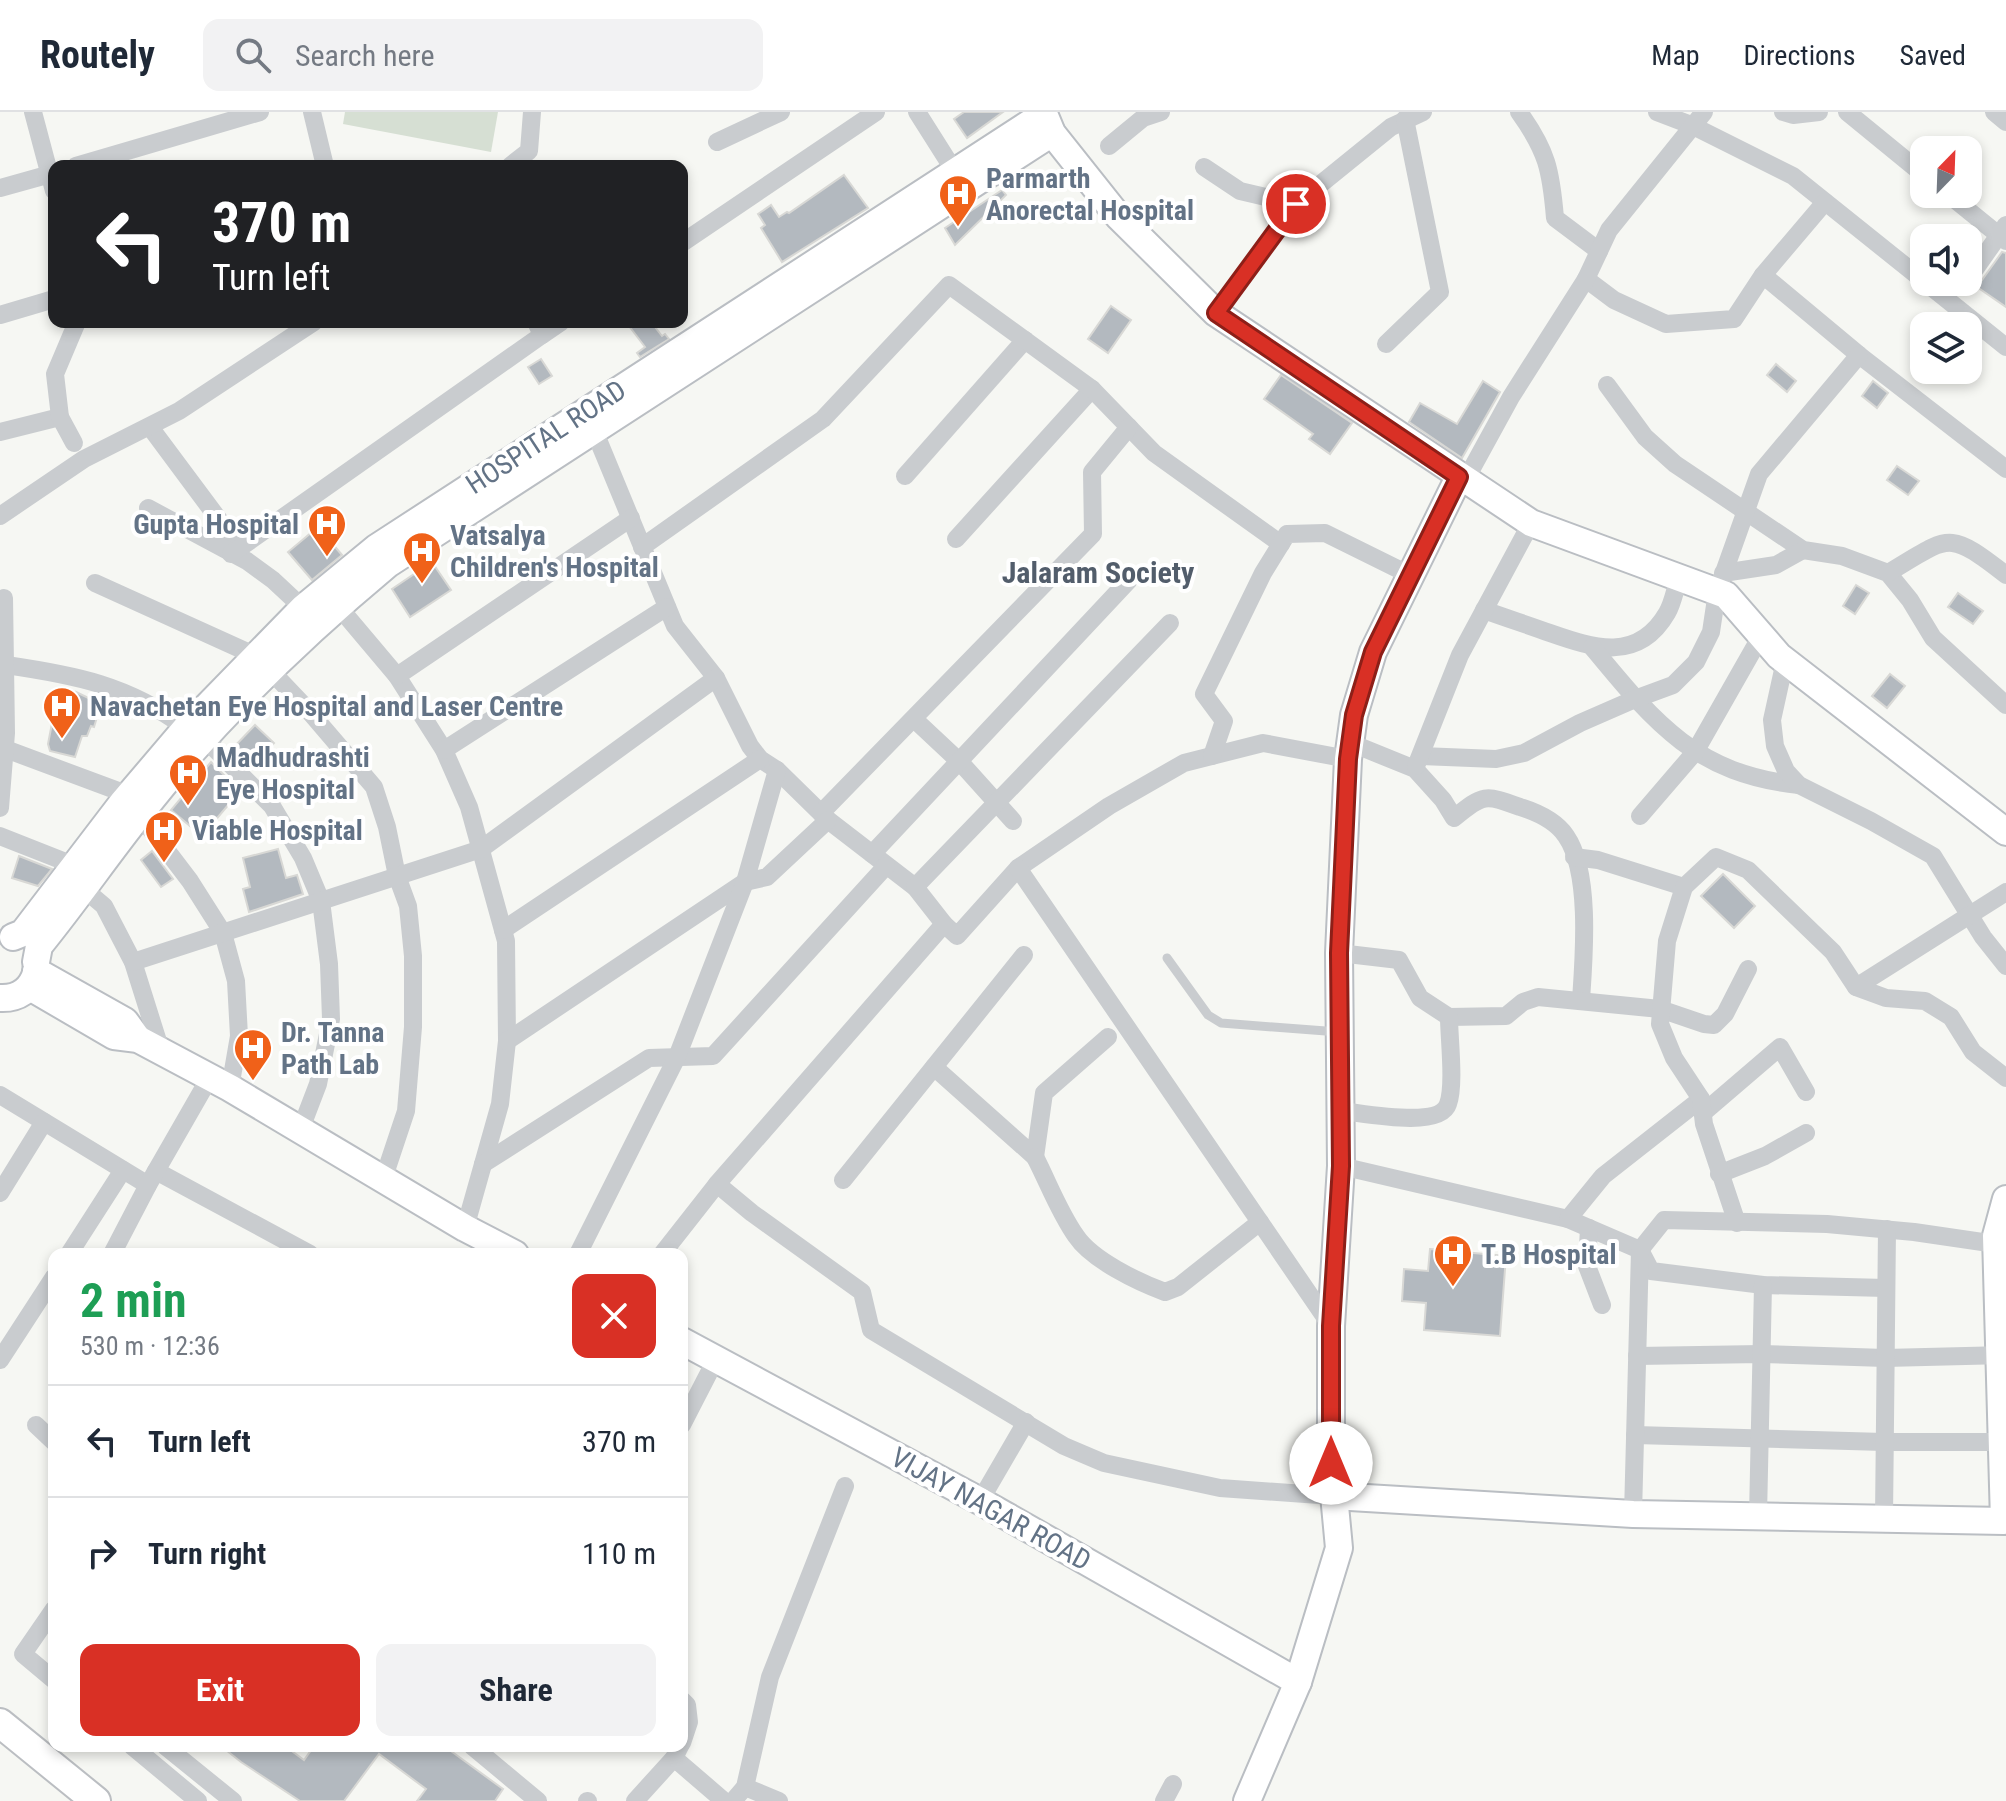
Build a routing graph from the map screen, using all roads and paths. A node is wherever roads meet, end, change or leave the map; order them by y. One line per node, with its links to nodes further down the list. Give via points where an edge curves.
1 (33, 112): 26 (street)
2 (260, 112): 22 (street)
3 (312, 112): 23 (street)
4 (532, 112): 24 (street, via 529,151)
5 (781, 112): 20 (street)
6 (876, 112): 35 (street)
7 (917, 112): 28 (street)
8 (1161, 112): 21 (street, via 1143,118)
9 (1423, 112): 18 (street)
10 (1519, 112): 36 (street, via 1540,141 1552,181 1555,218)
11 (1657, 112): 17 (street)
12 (1783, 112): 13 (street)
13 (1819, 112)
14 (1847, 112): 25 (street)
15 (1994, 112): 19 (street)
16 (1047, 117): 28 (street, HOSPITAL ROAD); 45 (street, via 1118,216); 59 (street, HOSPITAL ROAD)
17 (1698, 118): 31 (street, via 1793,176); 36 (street, via 1609,230)
18 (1405, 119): 32 (street); 51 (street, via 1440,292)
19 (2006, 122)
20 (717, 142)
21 (1109, 146)
22 (96, 160)
23 (324, 160)
24 (518, 160)
25 (1910, 164)
26 (48, 165)
27 (1204, 167): 32 (street, via 1240,191)
28 (955, 172): 85 (street, HOSPITAL ROAD, via 376,548)
29 (48, 180): 30 (street)
30 (0, 188)
31 (1825, 202): 38 (street); 39 (street)
32 (1296, 204): 45 (street)
33 (1968, 208): 34 (street)
34 (2004, 234): 37 (street)
35 (688, 239)
36 (1599, 251): 40 (street)
37 (1982, 261)
38 (1910, 271)
39 (1763, 275): 40 (street, via 1734,319 1666,324 1614,300); 53 (street)
40 (1586, 279): 64 (street)
41 (1942, 296): 44 (street)
42 (1956, 296): 44 (street)
43 (48, 301): 46 (street)
44 (1951, 303): 52 (street)
45 (1216, 313): 64 (street)
46 (0, 315)
47 (74, 328): 56 (street, via 55,374)
48 (305, 328): 57 (street)
49 (539, 328): 74 (street)
50 (1025, 340): 55 (street); 63 (street); 72 (street, via 949,285 823,419)
51 (1386, 344)
52 (2006, 347)
53 (1859, 355): 62 (street); 66 (street, via 1759,474)
54 (1607, 385): 66 (street, via 1645,437)
55 (1092, 389): 58 (street); 70 (street)
56 (60, 417): 60 (street); 61 (street)
57 (150, 427): 67 (street, via 84,459); 74 (street)
58 (1129, 427): 71 (street, via 1154,453); 98 (street, via 1092,472 1093,534)
59 (594, 430): 68 (street); 83 (street, HOSPITAL ROAD, via 388,564)
60 (0, 432)
61 (74, 443)
62 (2006, 469)
63 (905, 476)
64 (1462, 479): 69 (street); 77 (street)
65 (148, 508): 74 (street)
66 (1745, 511): 73 (street); 80 (street)
67 (0, 516)
68 (631, 518): 72 (street); 93 (street)
69 (1531, 523): 78 (street); 86 (street)
70 (956, 539)
71 (1281, 544): 77 (street, via 1287,534 1325,533); 104 (street, via 1204,694 1224,721)
72 (642, 547): 84 (street)
73 (1803, 550): 75 (street, via 1852,558); 80 (street, via 1776,565)
74 (236, 551): 85 (street)
75 (1888, 573): 76 (street, via 1938,543 1949,542 1969,547); 97 (street, via 1933,638)
76 (2006, 575)
77 (1412, 576): 102 (street, via 1373,652 1354,715)
78 (1679, 578): 80 (street); 89 (street, via 1667,612 1643,639 1621,647)
79 (1129, 580): 106 (street)
80 (1720, 582): 88 (street); 96 (street, via 1711,632 1696,662 1673,685)
81 (95, 583): 91 (street)
82 (4, 598): 92 (street)
83 (338, 606): 91 (street, HOSPITAL ROAD); 93 (street)
84 (667, 607): 94 (street, via 675,626); 101 (street)
85 (303, 608): 91 (street, HOSPITAL ROAD)
86 (1484, 610): 89 (street); 107 (street, via 1460,655)
87 (1170, 623): 110 (street)
88 (1761, 636): 90 (street); 103 (street)
89 (1592, 647): 96 (street)
90 (1785, 661): 109 (street, via 1772,720 1775,746); 116 (street)
91 (263, 663): 99 (street, HOSPITAL ROAD); 122 (street, via 374,787)
92 (6, 665): 95 (street); 99 (street, via 97,681 147,702)
93 (397, 676): 101 (street)
94 (716, 678): 105 (street); 118 (street)
95 (3, 694): 100 (street)
96 (1635, 699): 103 (street); 107 (street, via 1524,753)
97 (2006, 705)
98 (914, 719): 106 (street); 113 (street)
99 (195, 733): 111 (street, HOSPITAL ROAD); 128 (street, via 272,806)
100 (3, 748): 111 (street); 112 (street)
101 (444, 750): 118 (street)
102 (1350, 751): 104 (street, via 1263,743); 107 (street); 134 (street)
103 (1695, 752): 109 (street, via 1754,777); 114 (street)
104 (1212, 756): 121 (street, via 1184,763)
105 (760, 759): 108 (street); 131 (street)
106 (960, 762): 110 (street); 120 (street)
107 (1418, 763): 119 (street, via 1454,818 1478,799 1493,797 1539,813 1566,835)
108 (777, 770): 113 (street); 124 (street)
109 (1799, 785): 129 (street, via 1933,856)
110 (997, 802): 115 (street); 125 (street)
111 (134, 805): 123 (street, HOSPITAL ROAD); 132 (street)
112 (0, 808)
113 (825, 816): 120 (street); 124 (street, via 767,877)
114 (1640, 816)
115 (1013, 821)
116 (2006, 832)
117 (0, 836): 123 (street)
118 (481, 849): 122 (street); 131 (street)
119 (1574, 857): 126 (street); 142 (street, via 1585,935)
120 (879, 860): 125 (street); 149 (street, via 713,1056)
121 (1018, 868): 130 (street, via 957,936); 172 (street)
122 (397, 876): 128 (street); 166 (street, via 408,906 413,1027 406,1111)
123 (80, 878): 133 (street, HOSPITAL ROAD, via 23,933); 137 (street, via 104,906); 140 (street, HOSPITAL ROAD)
124 (745, 882): 147 (street); 149 (street)
125 (915, 887): 130 (street)
126 (1684, 887): 141 (street, via 1716,857 1748,870 1833,952); 143 (street, via 1667,941)
127 (2006, 892): 129 (street)
128 (321, 901): 132 (street); 158 (street, via 331,1019 318,1084)
129 (1970, 915): 138 (street); 141 (street)
130 (944, 924): 168 (street)
131 (503, 930): 147 (street)
132 (223, 933): 137 (street); 152 (street, via 236,981 239,1036)
133 (7, 937): 140 (street, via 28,946)
134 (1339, 953): 144 (street, via 1399,960 1420,998); 145 (street)
135 (1024, 955): 150 (street)
136 (1167, 958): 145 (lane, via 1208,1015 1221,1023)
137 (133, 962): 148 (street)
138 (2006, 966)
139 (1748, 969): 143 (street, via 1714,1025)
140 (18, 987): 148 (street, via 125,1021)
141 (1856, 987): 151 (street, via 1886,998 1925,1001 1951,1017 1973,1052)
142 (1581, 1000): 143 (street); 144 (street, via 1538,997 1506,1016)
143 (1660, 1009): 155 (street, via 1660,1024 1674,1058)
144 (1449, 1017): 156 (street, via 1450,1088 1443,1112 1424,1119)
145 (1341, 1033): 156 (street)
146 (1108, 1037): 160 (street, via 1044,1093)
147 (507, 1041): 161 (street, via 500,1104)
148 (150, 1045): 152 (street)
149 (677, 1057): 161 (street, via 649,1058); 182 (street)
150 (934, 1067): 160 (street); 167 (street)
151 (2006, 1078)
152 (220, 1082): 158 (street); 165 (street)
153 (1806, 1092): 155 (street, via 1780,1047)
154 (0, 1095): 157 (street)
155 (1702, 1106): 164 (street); 171 (street, via 1603,1176)
156 (1342, 1111): 162 (street)
157 (44, 1122): 163 (street); 169 (street)
158 (300, 1131): 166 (street)
159 (1806, 1133): 164 (street)
160 (1035, 1157): 172 (street, via 1076,1237 1124,1273 1165,1292)
161 (483, 1164): 174 (street)
162 (1341, 1166): 171 (street); 190 (street)
163 (123, 1170): 165 (street); 178 (street)
164 (1719, 1174): 173 (street)
165 (152, 1178): 179 (street); 180 (street)
166 (383, 1180): 174 (street)
167 (843, 1180)
168 (717, 1184): 183 (street); 199 (street, via 862,1292 871,1330)
169 (0, 1193)
170 (2006, 1199): 177 (street)
171 (1568, 1219): 175 (street)
172 (1260, 1222): 190 (street)
173 (1737, 1223): 176 (street); 184 (street, via 1664,1220)
174 (465, 1228): 181 (street)
175 (1589, 1228): 184 (street); 189 (street, via 1587,1266)
176 (1887, 1229): 177 (street); 187 (street)
177 (1996, 1244): 188 (street)
178 (73, 1248)
179 (115, 1248)
180 (298, 1248)
181 (503, 1248)
182 (581, 1248)
183 (667, 1248)
184 (1640, 1250): 185 (street, via 1651,1271); 194 (street)
185 (1763, 1285): 187 (street); 192 (street)
186 (48, 1286): 197 (street)
187 (1886, 1288): 195 (street)
188 (2002, 1289): 193 (street)
189 (1602, 1305)
190 (1331, 1326): 207 (street)
191 (688, 1344): 196 (street, VIJAY NAGAR ROAD)
192 (1761, 1354): 194 (street); 195 (street); 203 (street)
193 (2003, 1355): 195 (street); 205 (street)
194 (1637, 1356): 201 (street)
195 (1885, 1358): 204 (street)
196 (716, 1359): 198 (street); 208 (street, VIJAY NAGAR ROAD)
197 (0, 1360)
198 (688, 1413)
199 (1026, 1422): 207 (street, via 1104,1463 1220,1488); 208 (street)
200 (36, 1425): 202 (street)
201 (1635, 1435): 203 (street); 209 (street)
202 (48, 1436)
203 (1760, 1439): 204 (street); 210 (street)
204 (1884, 1442): 205 (street); 211 (street)
205 (2002, 1442): 211 (street, via 2004,1521)
206 (845, 1486): 223 (street, via 770,1677)
207 (1333, 1496): 209 (street); 214 (street, via 1339,1548)
208 (980, 1501): 214 (street, VIJAY NAGAR ROAD)
209 (1633, 1514): 210 (street)
210 (1758, 1516): 211 (street)
211 (1884, 1518)
212 (48, 1618): 213 (street, via 23,1654)
213 (48, 1675)
214 (1298, 1682): 233 (street)
215 (0, 1723): 225 (main road)
216 (0, 1747): 224 (main road)
217 (139, 1752): 226 (street)
218 (172, 1752): 227 (street)
219 (479, 1752): 228 (street)
220 (676, 1752): 229 (street)
221 (682, 1752): 230 (street)
222 (1173, 1784): 232 (street)
223 (739, 1794): 231 (street)
224 (66, 1801)
225 (96, 1801)
226 (198, 1801)
227 (233, 1801)
228 (538, 1801)
229 (635, 1801)
230 (724, 1801)
231 (779, 1801)
232 (1164, 1801)
233 (1247, 1801)

